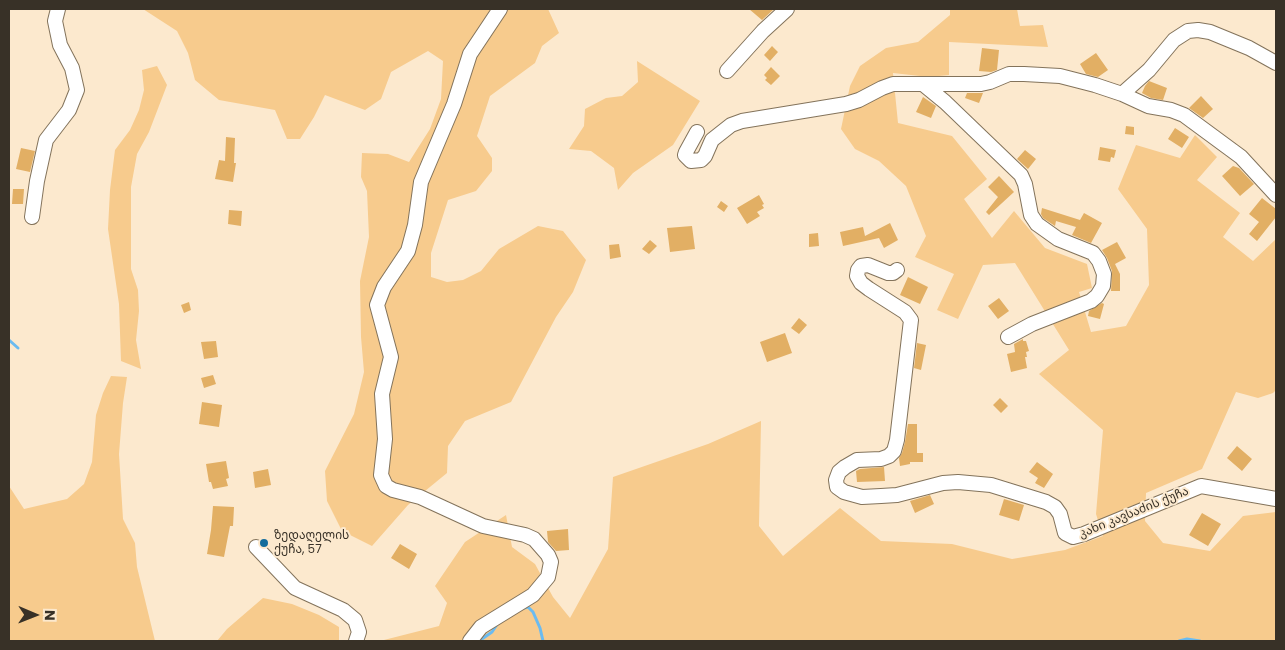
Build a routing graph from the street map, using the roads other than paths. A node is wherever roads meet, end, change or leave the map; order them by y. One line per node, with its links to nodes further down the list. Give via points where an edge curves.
1 (58, 9): 10 (street, via 56,21 60,45 72,68 77,90 69,110 46,140)
2 (500, 9): 16 (street, via 470,54 454,104 420,182 415,226 408,251 376,305 391,357 382,394 385,439 381,475 386,486 420,497 483,526 534,539 551,562 548,578 533,595 481,628)
3 (787, 9): 5 (street)
4 (1276, 63): 7 (street, via 1210,32 1188,31 1174,40 1149,70)
5 (727, 71)
6 (923, 84): 7 (street, via 981,84 1009,74 1024,74 1075,79); 8 (street, via 893,84 846,104 742,121 718,134 701,160 691,161 685,155); 12 (street, via 1021,175 1031,215 1037,224 1058,238 1093,252 1104,274 1103,286 1091,300)
7 (1122, 94): 9 (street, via 1148,106 1184,115 1241,157)
8 (697, 132)
9 (1276, 195)
10 (32, 217)
11 (896, 270): 13 (street, კახი კავსაძის ქუჩა, via 888,274 868,265 861,266 858,276 868,289 905,312 911,320 897,440 890,456 857,460 839,472 837,487 844,492 862,497 903,494 943,483 991,485 1055,507 1065,533 1073,537 1201,486)
12 (1008, 337)
13 (1276, 500)
14 (256, 547): 15 (street, via 295,588 343,610 355,620 359,632)
15 (356, 641)
16 (470, 641)

